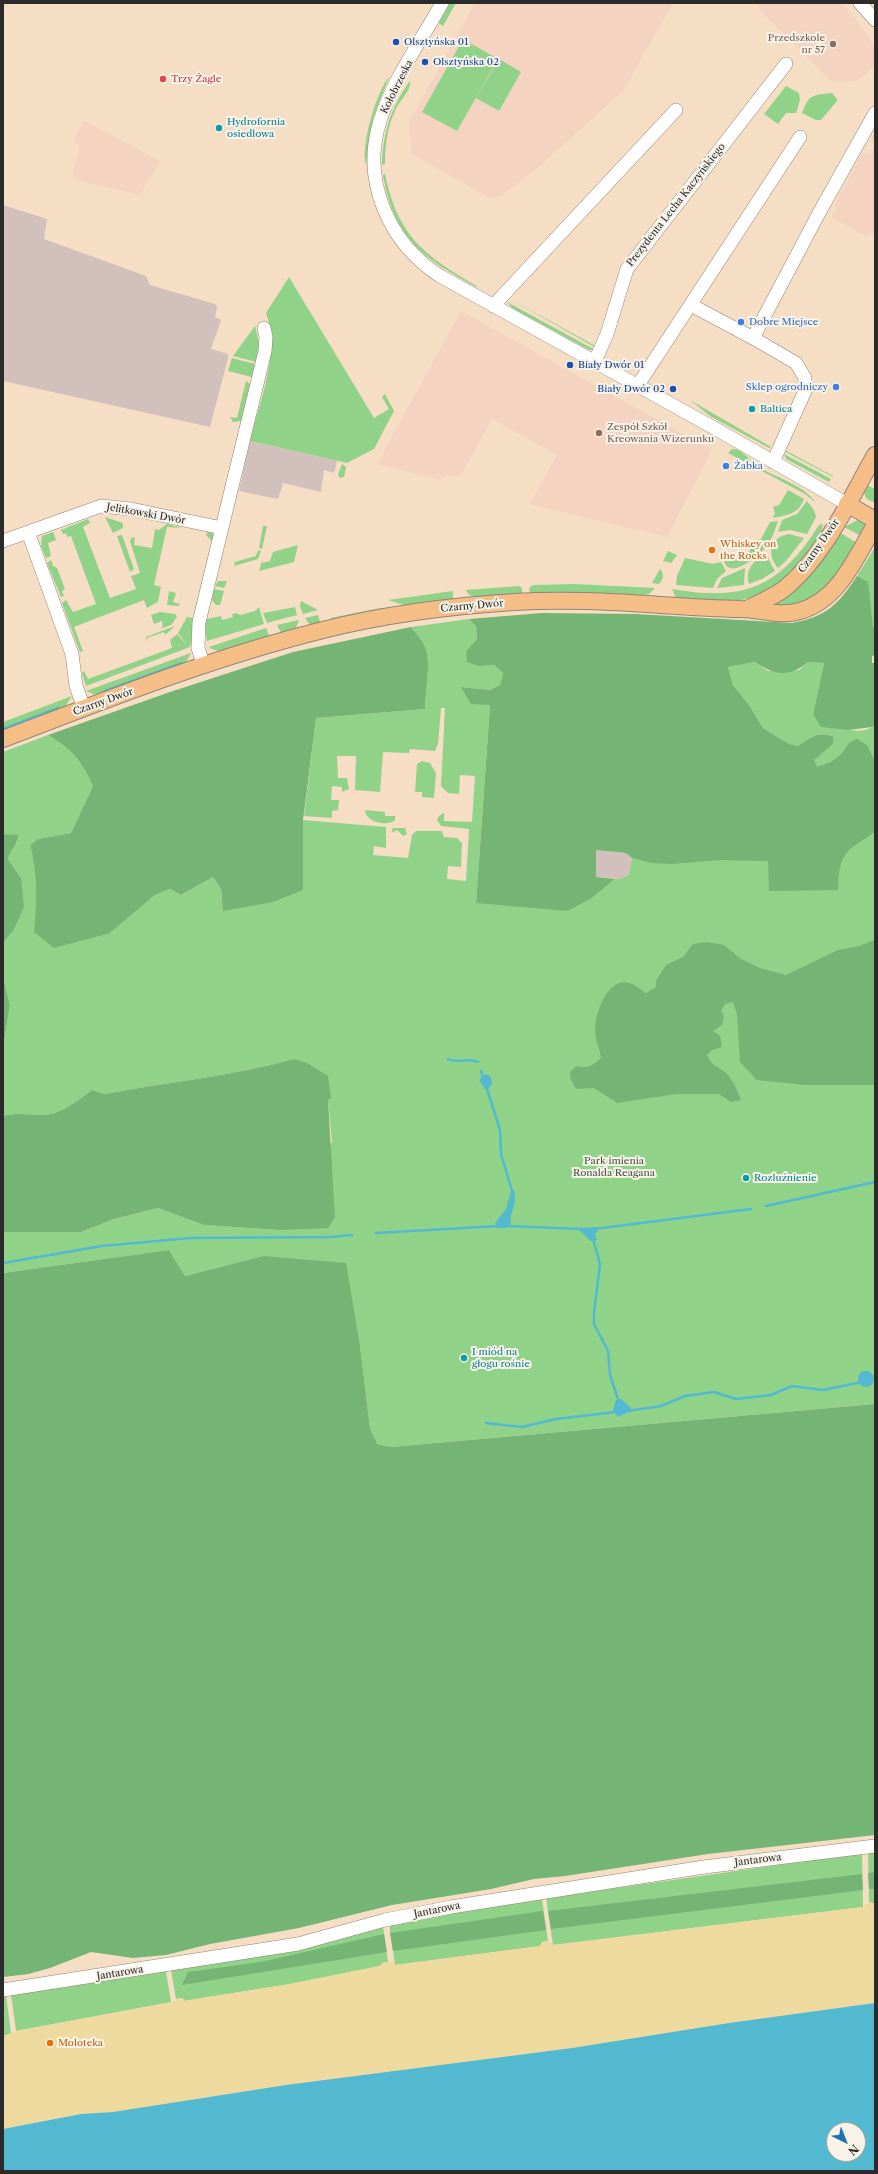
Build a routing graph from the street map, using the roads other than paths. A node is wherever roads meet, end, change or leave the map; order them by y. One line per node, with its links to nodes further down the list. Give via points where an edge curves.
1 (860, 3): 3 (street)
2 (437, 5): 9 (street, Kołobrzeska, via 384,108 377,134 374,164 377,187 382,207 398,237 421,263)
3 (875, 20)
4 (786, 64): 12 (street, Prezydenta Lecha Kaczyńskiego, via 627,269 608,334)
5 (676, 110): 9 (street)
6 (875, 114): 11 (street, via 819,213)
7 (800, 137): 8 (street)
8 (691, 305): 11 (street); 13 (street)
9 (493, 306): 12 (street)
10 (264, 328): 19 (street, via 265,351)
11 (754, 338): 15 (street, via 796,363 805,378 805,391)
12 (595, 361): 13 (street)
13 (638, 386): 15 (street)
14 (875, 455): 16 (main road, Czarny Dwór)
15 (773, 462): 16 (street)
16 (847, 504): 17 (main road); 23 (main road, Czarny Dwór, via 816,554 797,578 777,594)
17 (875, 520)
18 (875, 525): 22 (main road, Czarny Dwór)
19 (222, 528): 20 (street, Jelitkowski Dwór, via 111,506 89,509); 24 (street, via 199,622 198,648)
20 (28, 532): 21 (street, Jelitkowski Dwór); 25 (street, via 72,654 76,686)
21 (3, 541)
22 (870, 542): 23 (main road, Czarny Dwór, via 834,591 815,605 786,613)
23 (747, 609): 24 (main road, Czarny Dwór, via 599,600 478,604 334,627)
24 (204, 666): 25 (main road, Czarny Dwór)
25 (84, 708): 26 (main road, Czarny Dwór)
26 (3, 739)
27 (875, 1846): 28 (street, Jantarowa, via 704,1867 451,1907 385,1920 298,1944)
28 (3, 1990)

